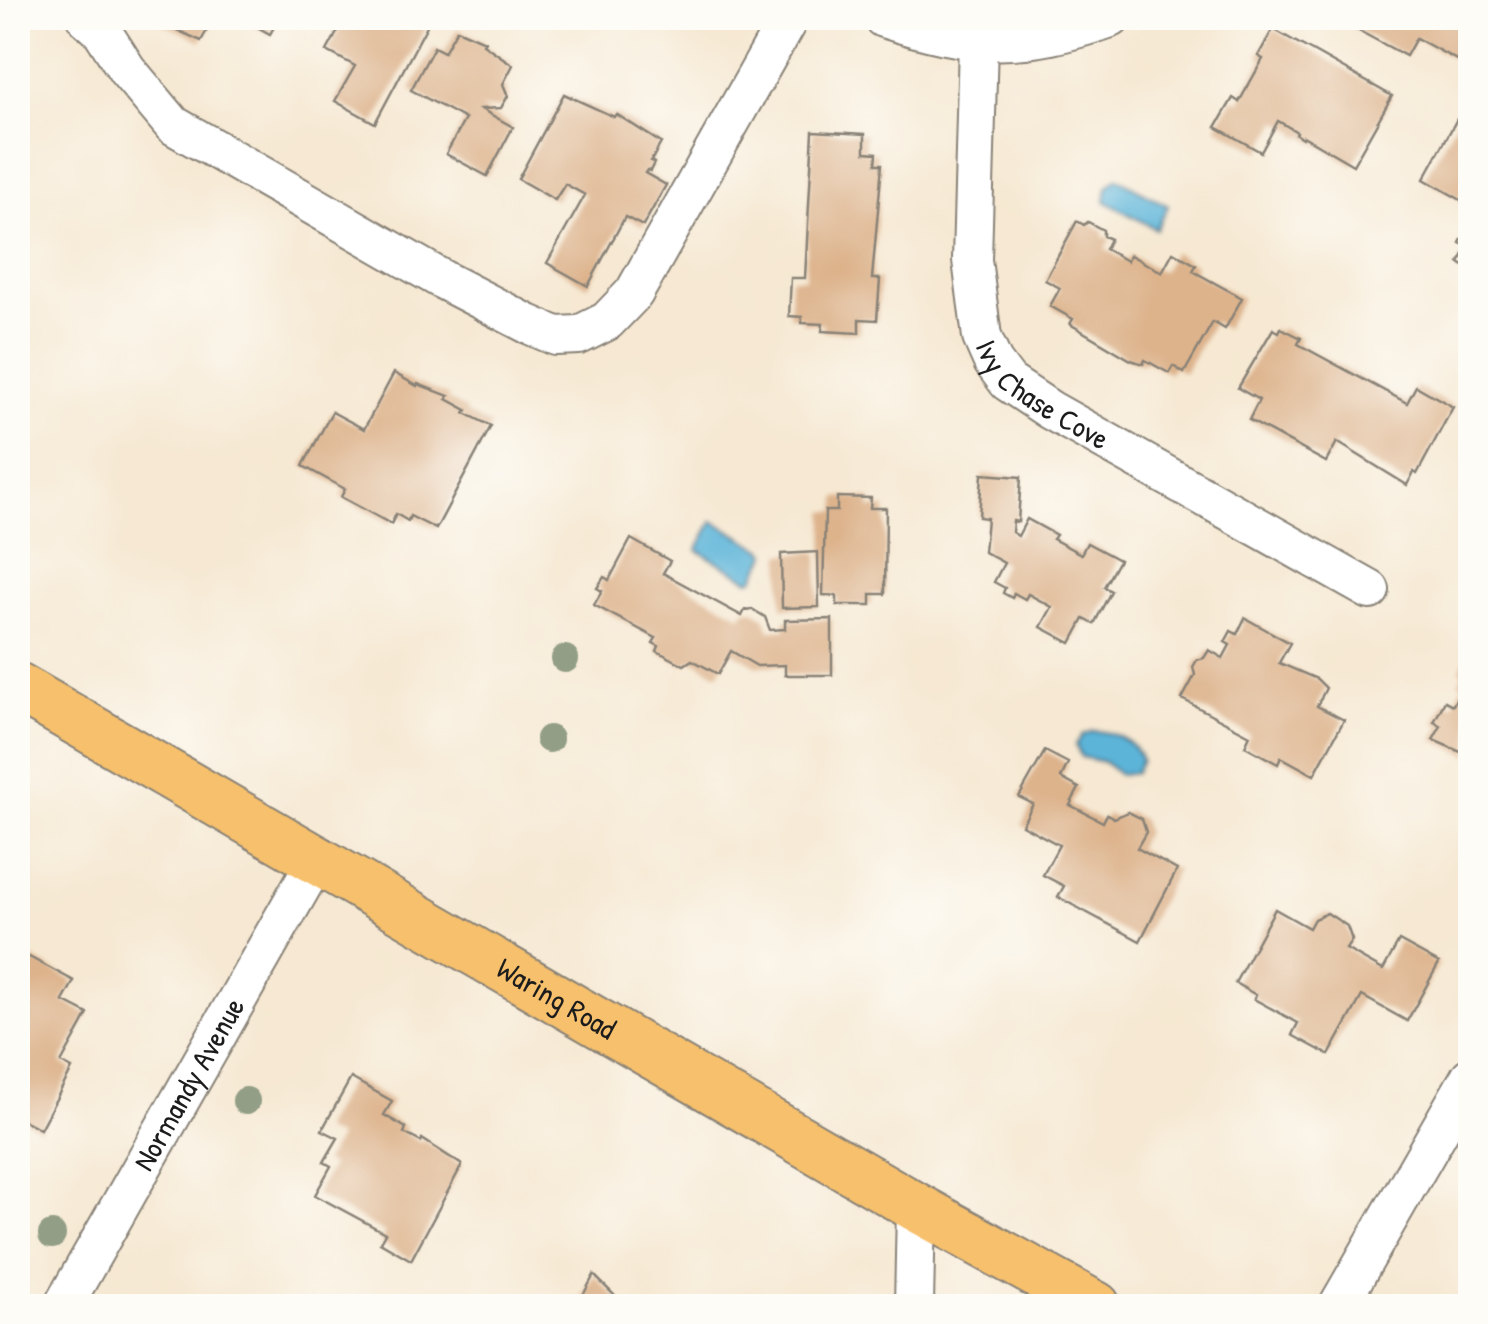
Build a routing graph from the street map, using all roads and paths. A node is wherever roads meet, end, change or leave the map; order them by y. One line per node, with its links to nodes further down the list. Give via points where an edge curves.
1 (87, 18): 2 (street, via 174,125 443,280 556,336 579,335 607,321 634,293)
2 (789, 18)
3 (883, 18): 5 (street)
4 (1104, 20): 5 (street, via 1018,42)
5 (978, 42): 6 (street, Ivy Chase Cove, via 972,260 982,337 993,362 1008,382 1050,410)
6 (1370, 590)
7 (18, 687): 8 (main road, Waring Road)
8 (316, 861): 10 (main road, Waring Road); 11 (street, Normandy Avenue)
9 (1470, 1078): 14 (street)
10 (916, 1206): 12 (street); 13 (main road, Waring Road)
11 (63, 1306)
12 (914, 1306)
13 (1096, 1306)
14 (1338, 1306)

